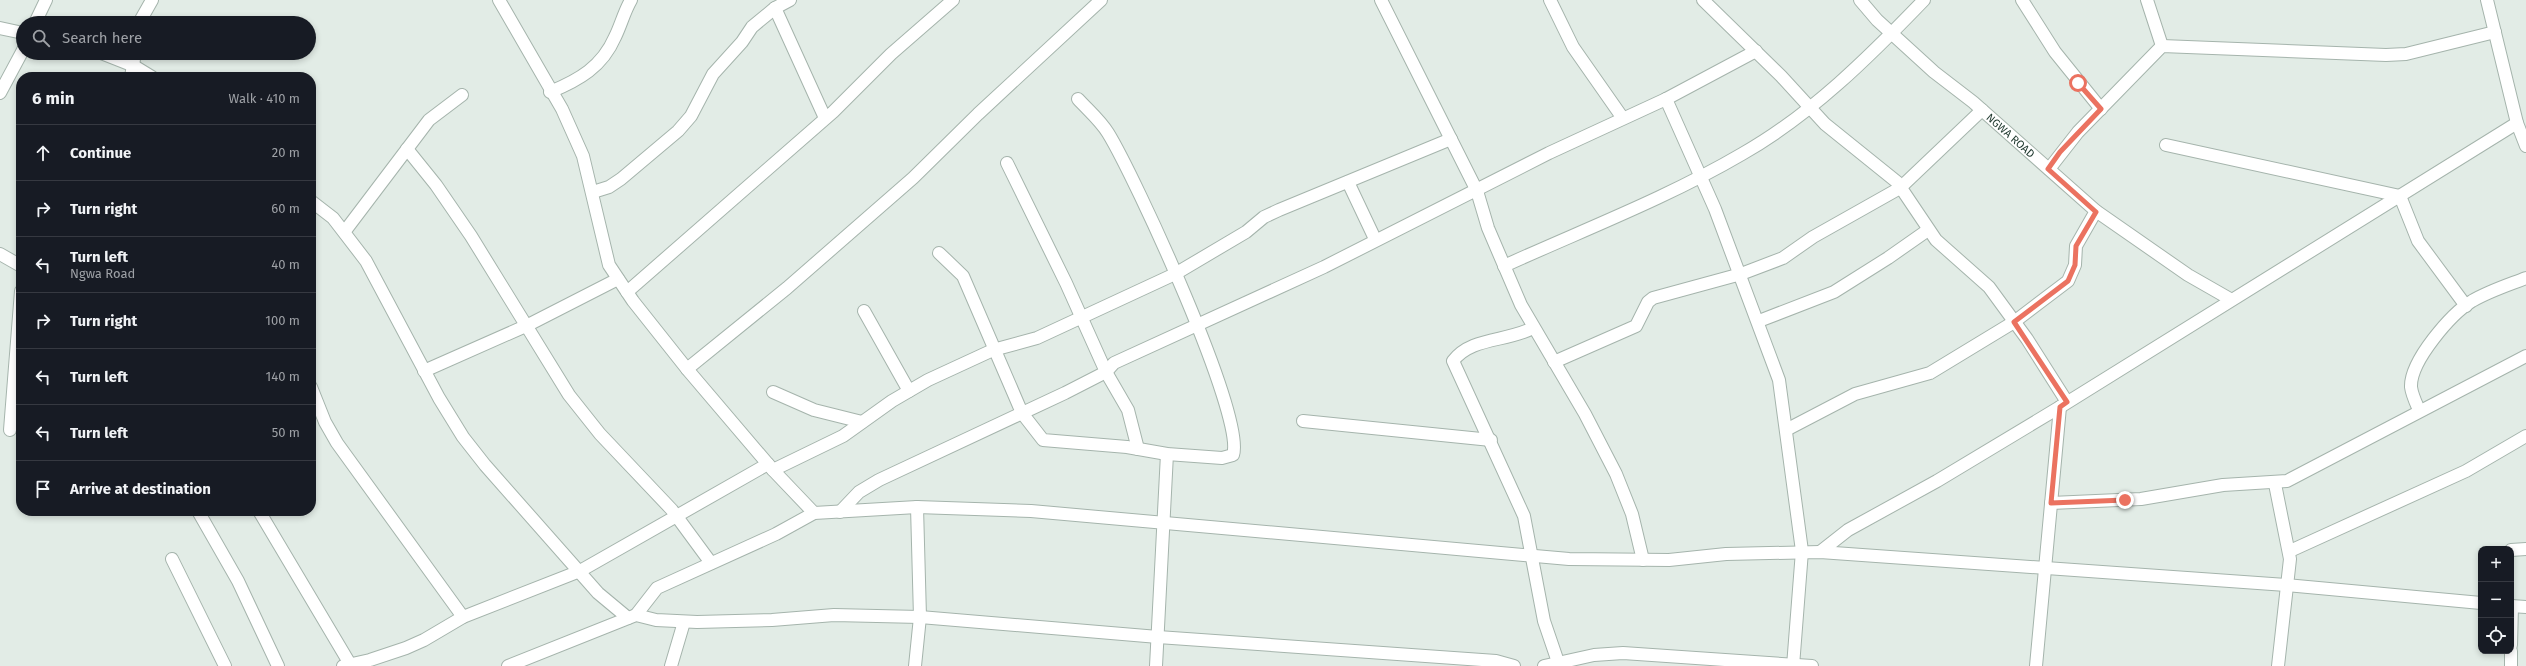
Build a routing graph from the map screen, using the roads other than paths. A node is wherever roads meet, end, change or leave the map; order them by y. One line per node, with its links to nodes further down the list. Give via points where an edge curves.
1 (46, 0): 17 (street)
2 (152, 0): 18 (street)
3 (499, 0): 29 (street)
4 (631, 0): 29 (street, via 616,37 601,62 576,81)
5 (790, 0): 16 (street)
6 (954, 0): 38 (street, via 891,54)
7 (1101, 0): 79 (street, via 913,178 787,288)
8 (1381, 0): 40 (street)
9 (1550, 0): 37 (street, via 1573,47)
10 (1703, 0): 24 (street)
11 (1860, 0): 22 (street, NGWA ROAD)
12 (1924, 0): 22 (street)
13 (2022, 0): 35 (street, via 2055,52)
14 (2147, 0): 23 (street)
15 (2487, 0): 21 (street)
16 (774, 8): 38 (street); 50 (street, via 752,27 716,70 691,116 678,132 621,179 609,187)
17 (38, 16)
18 (143, 16)
19 (0, 28): 20 (street)
20 (16, 31)
21 (2495, 32): 23 (street, via 2406,54 2386,55); 39 (street)
22 (1892, 33): 34 (street); 36 (street, NGWA ROAD, via 1934,72)
23 (2162, 46): 35 (street)
24 (1756, 51): 33 (street); 34 (street)
25 (18, 60): 30 (street)
26 (113, 60): 28 (street)
27 (134, 60): 28 (street)
28 (132, 71)
29 (550, 92): 50 (street, via 572,129)
30 (0, 93)
31 (462, 95): 43 (street, via 429,120)
32 (1078, 99): 61 (street, via 1100,122 1114,144)
33 (1666, 99): 37 (street); 46 (street)
34 (1811, 107): 46 (street, via 1753,147); 48 (street, via 1825,124 1890,176)
35 (2101, 109): 45 (street, via 2060,152)
36 (1982, 110): 45 (street, NGWA ROAD); 48 (street)
37 (1622, 117): 49 (street)
38 (825, 118): 65 (street)
39 (2517, 123): 42 (street); 51 (street)
40 (1451, 139): 47 (street); 49 (street)
41 (2166, 145): 51 (street)
42 (2526, 146)
43 (407, 149): 55 (street); 73 (street, via 436,185)
44 (1006, 163): 69 (street)
45 (2048, 169): 53 (street, NGWA ROAD)
46 (1702, 176): 60 (street); 62 (street)
47 (1348, 182): 56 (street); 61 (street, via 1264,217 1246,232)
48 (1900, 188): 54 (street); 62 (street, via 1812,237 1783,258)
49 (1477, 190): 56 (street); 60 (street, via 1488,228)
50 (593, 192): 64 (street, via 609,265)
51 (2400, 196): 66 (street); 67 (street, via 2418,241)
52 (316, 205): 55 (street)
53 (2096, 212): 66 (street, NGWA ROAD, via 2188,275); 71 (street, via 2076,246 2075,265 2068,281)
54 (1928, 230): 70 (street, via 1834,292); 71 (street, via 1951,255 1982,279)
55 (345, 231): 80 (street, via 366,261)
56 (1375, 239): 72 (street, via 1324,267)
57 (939, 253): 75 (street, via 963,276)
58 (0, 254): 59 (street)
59 (16, 263)
60 (1504, 266): 74 (street)
61 (1175, 274): 69 (street); 72 (street)
62 (1741, 274): 70 (street); 78 (street, via 1653,298 1648,302 1636,326)
63 (2526, 278): 67 (street, via 2498,288)
64 (618, 279): 65 (street); 73 (street)
65 (627, 292): 79 (street)
66 (2230, 299): 85 (street)
67 (2466, 306): 86 (street, via 2453,315 2438,334 2413,375 2412,392)
68 (864, 311): 82 (street)
69 (1082, 317): 75 (street, via 1037,338); 81 (street)
70 (1759, 321): 91 (street, via 1776,368)
71 (2014, 322): 85 (street); 91 (street, via 1930,373 1855,394)
72 (1195, 324): 81 (street, via 1114,363); 95 (street, via 1225,396 1234,430 1234,451 1230,457 1222,458)
73 (528, 325): 80 (street); 104 (street, via 573,400 600,434)
74 (1533, 328): 78 (street); 93 (street, via 1513,337 1475,344 1459,353 1453,361)
75 (993, 350): 82 (street); 87 (street)
76 (2526, 356): 86 (street)
77 (16, 362): 90 (street)
78 (1554, 362): 113 (street, via 1616,474 1632,514)
79 (686, 369): 96 (street)
80 (424, 372): 116 (street, via 463,437)
81 (1106, 372): 87 (street); 94 (street, via 1128,410)
82 (909, 391): 89 (street)
83 (773, 392): 89 (street, via 814,410)
84 (316, 400): 122 (street, via 337,443)
85 (2063, 405): 98 (street); 110 (street, via 1937,481 1848,530)
86 (2419, 410): 97 (street, via 2301,475)
87 (1022, 413): 94 (street, via 1043,440); 100 (street, via 879,480 859,492)
88 (1302, 421): 93 (street)
89 (862, 422): 96 (street, via 827,446)
90 (10, 430)
91 (1786, 430): 108 (street)
92 (2526, 436): 109 (street, via 2466,471)
93 (1491, 440): 111 (street, via 1524,516)
94 (1138, 449): 95 (street)
95 (1167, 454): 105 (street)
96 (771, 467): 101 (street); 104 (street)
97 (2276, 484): 98 (street, via 2223,485 2141,499); 109 (street)
98 (2051, 503): 115 (street)
99 (917, 507): 100 (street); 105 (street, via 1031,511); 123 (street)
100 (840, 512): 101 (street)
101 (814, 513): 114 (street, via 776,534)
102 (201, 516): 131 (street, via 238,581)
103 (262, 516): 128 (street)
104 (676, 516): 114 (street); 116 (street)
105 (1162, 523): 111 (street); 125 (street)
106 (2526, 549): 107 (street)
107 (2514, 550)
108 (1802, 551): 110 (street); 113 (street); 129 (street)
109 (2290, 551): 117 (street)
110 (1820, 552): 115 (street)
111 (1531, 557): 113 (street); 127 (street, via 1544,620)
112 (172, 559): 130 (street)
113 (1644, 560)
114 (711, 563): 121 (street, via 657,588)
115 (2045, 566): 117 (street); 139 (street)
116 (580, 571): 121 (street, via 598,593); 122 (street)
117 (2286, 585): 118 (street); 140 (street)
118 (2478, 603)
119 (2514, 606): 120 (street)
120 (2526, 608)
121 (632, 616): 124 (street); 132 (street)
122 (463, 617): 128 (street, via 418,643 370,660)
123 (920, 617): 124 (street, via 834,615 772,620); 125 (street); 134 (street)
124 (684, 622): 133 (street)
125 (1158, 638): 135 (street); 136 (street, via 1496,661)
126 (2511, 654): 141 (street)
127 (1558, 662): 129 (street, via 1623,652); 137 (street)
128 (347, 665)
129 (1793, 665): 138 (street)
130 (225, 666)
131 (278, 666)
132 (508, 666)
133 (671, 666)
134 (915, 666)
135 (1156, 666)
136 (1514, 666)
137 (1544, 666)
138 (1812, 666)
139 (2036, 666)
140 (2278, 666)
141 (2510, 666)

